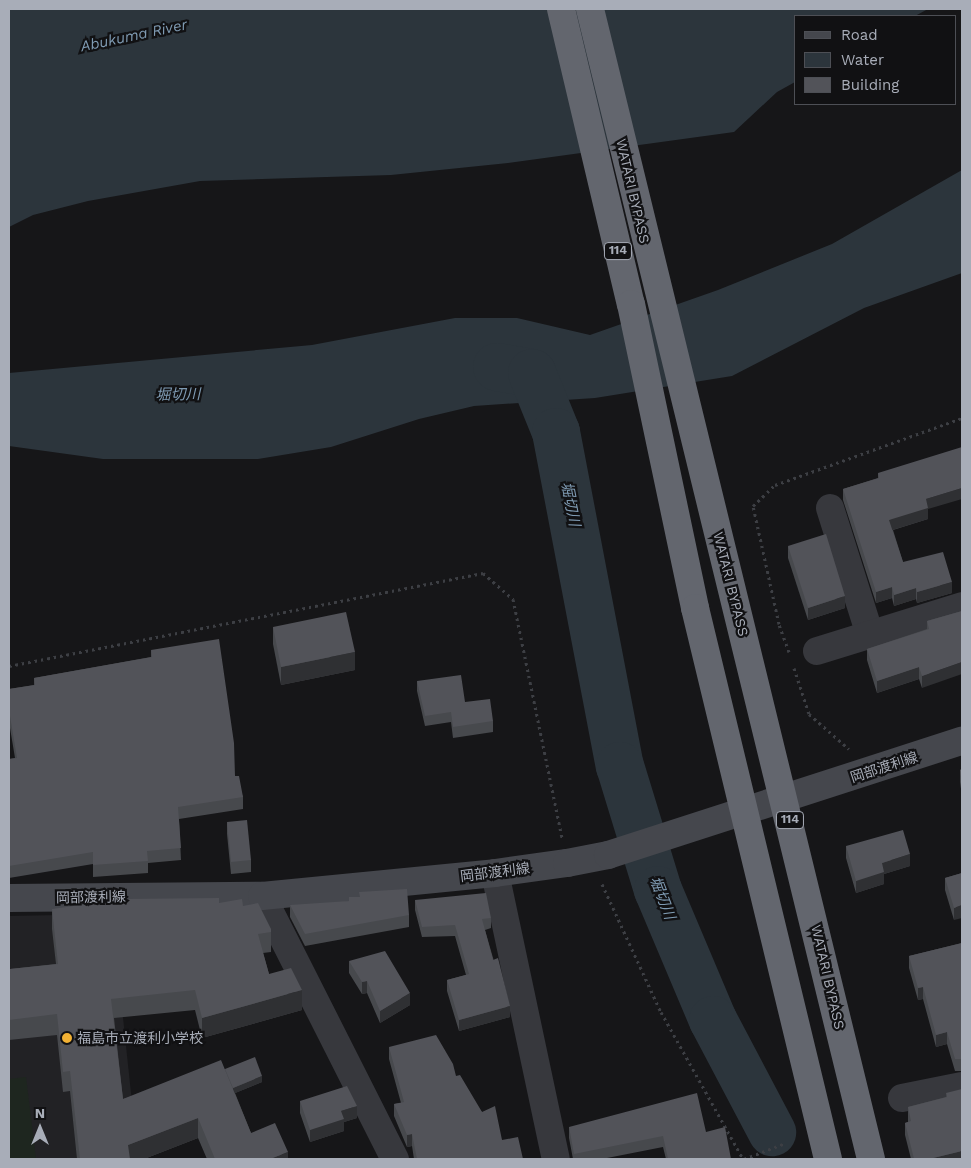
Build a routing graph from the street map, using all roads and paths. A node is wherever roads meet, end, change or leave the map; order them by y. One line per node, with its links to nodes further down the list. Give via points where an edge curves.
1 (561, 9): 10 (highway, WATARI BYPASS / 114)
2 (590, 9): 9 (highway, WATARI BYPASS / 114)
3 (830, 508): 5 (street)
4 (962, 606): 5 (street)
5 (870, 635): 6 (street)
6 (817, 651)
7 (9, 666): 11 (path, via 483,573 513,599)
8 (962, 741): 9 (main road, 岡部渡利線)
9 (785, 799): 10 (main road, 岡部渡利線); 22 (highway, WATARI BYPASS / 114)
10 (744, 812): 11 (main road, 岡部渡利線); 21 (highway, WATARI BYPASS / 114)
11 (588, 859): 12 (main road, 岡部渡利線); 20 (path, via 661,1012)
12 (495, 873): 13 (main road, 岡部渡利線); 19 (street)
13 (262, 896): 14 (main road, 岡部渡利線); 18 (street)
14 (9, 898)
15 (962, 1086): 16 (street)
16 (902, 1098)
17 (783, 1144): 20 (path)
18 (395, 1159)
19 (556, 1159)
20 (743, 1159)
21 (828, 1159)
22 (871, 1159)

